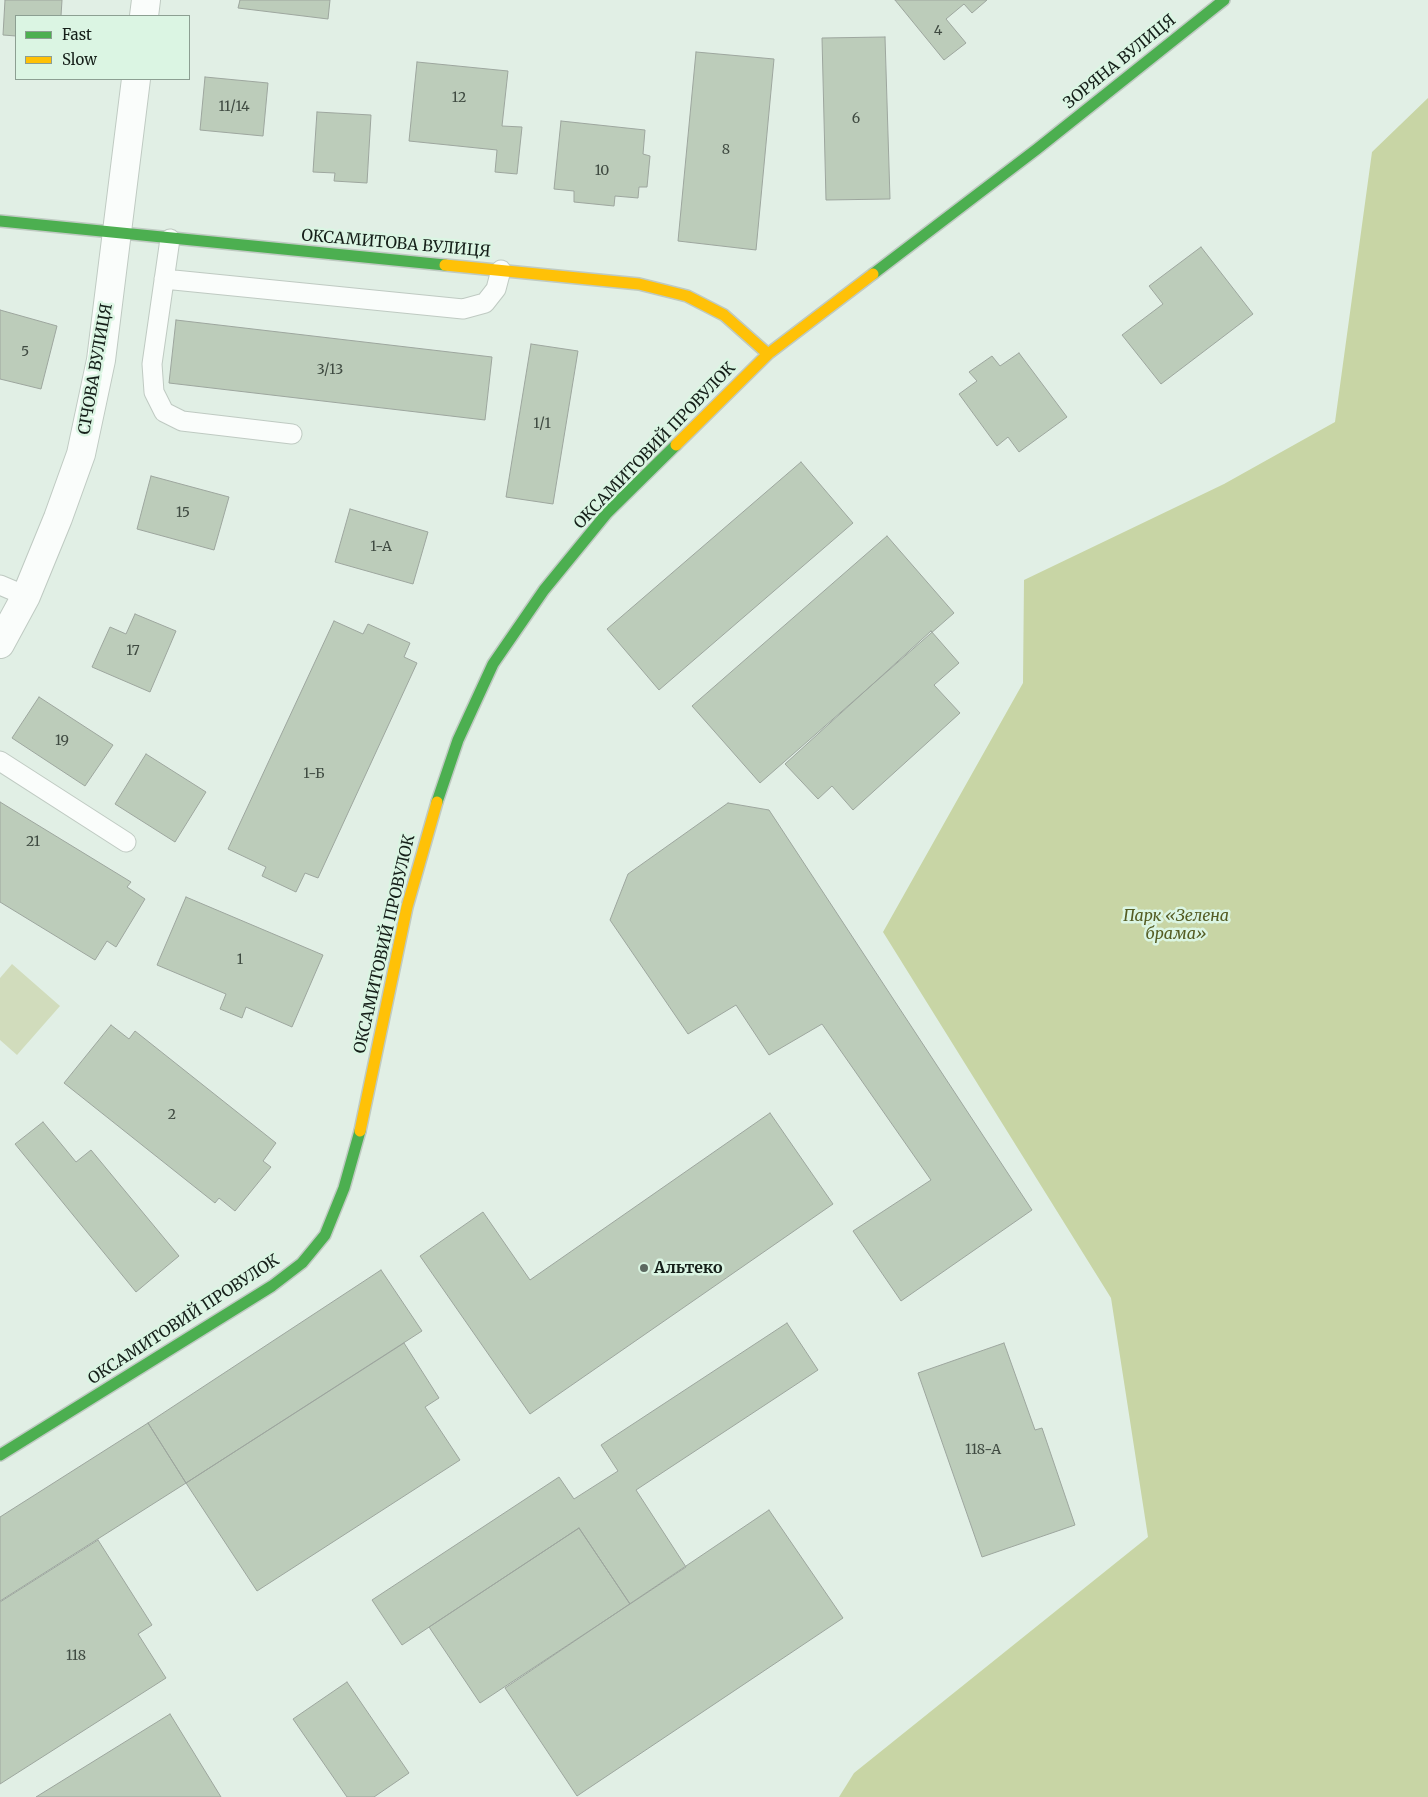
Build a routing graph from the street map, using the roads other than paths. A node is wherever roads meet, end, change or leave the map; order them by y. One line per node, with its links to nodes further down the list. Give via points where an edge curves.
1 (146, 0): 3 (street)
2 (1224, 0): 5 (street, ЗОРЯНА ВУЛИЦЯ)
3 (144, 15)
4 (136, 80): 7 (street, СІЧОВА ВУЛИЦЯ)
5 (1037, 149): 11 (street, ОКСАМИТОВИЙ ПРОВУЛОК)
6 (0, 222): 7 (street, ОКСАМИТОВА ВУЛИЦЯ)
7 (118, 234): 8 (street, ОКСАМИТОВА ВУЛИЦЯ); 14 (street, СІЧОВА ВУЛИЦЯ, via 102,360 81,454)
8 (170, 239): 9 (street, ОКСАМИТОВА ВУЛИЦЯ); 10 (lane)
9 (501, 270): 10 (lane, via 496,289 485,303 463,309); 11 (street, ОКСАМИТОВА ВУЛИЦЯ, via 639,284 687,296 724,315)
10 (164, 279): 12 (lane, via 152,364 154,392 164,412 182,421)
11 (768, 354): 18 (street, ОКСАМИТОВИЙ ПРОВУЛОК, via 607,513 544,590 493,664 458,740 428,825 407,907 364,1118 344,1188 325,1235 302,1263 272,1286)
12 (292, 434)
13 (0, 585): 14 (lane)
14 (26, 596): 15 (street, СІЧОВА ВУЛИЦЯ)
15 (0, 644)
16 (0, 760): 17 (lane)
17 (126, 842)
18 (0, 1455)

